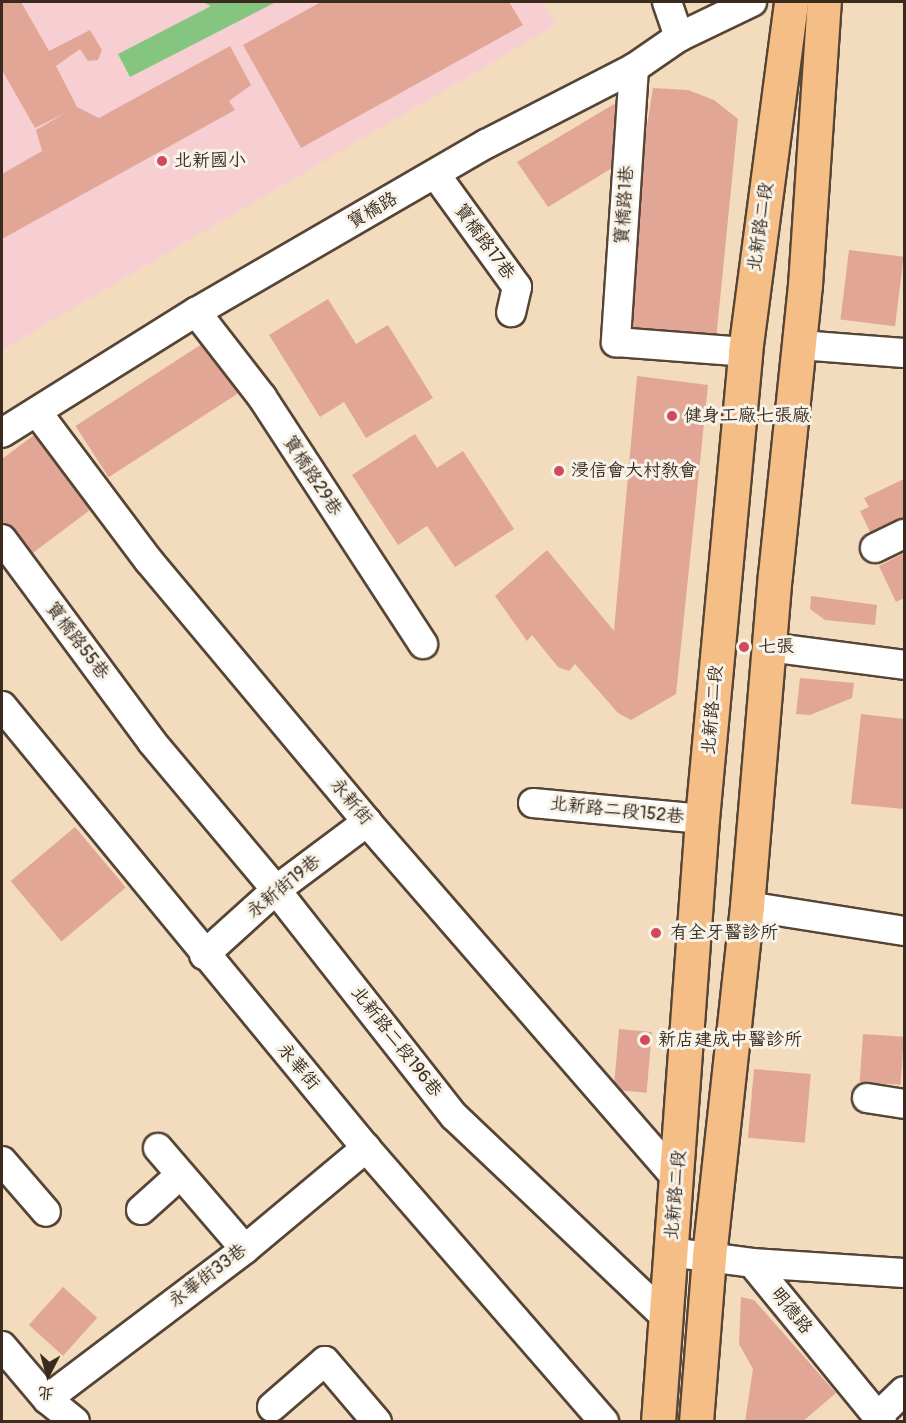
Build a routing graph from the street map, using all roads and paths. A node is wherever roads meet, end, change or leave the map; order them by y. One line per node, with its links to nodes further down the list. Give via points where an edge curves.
1 (667, 2): 5 (street)
2 (752, 2): 5 (street, 寶橋路)
3 (791, 2): 11 (main road, 北新路二段)
4 (824, 2): 10 (main road)
5 (679, 37): 6 (street, 寶橋路)
6 (634, 68): 7 (street, 寶橋路, via 486,144); 11 (street, 寶橋路1巷, via 616,342)
7 (436, 175): 8 (street, 寶橋路); 9 (street, 寶橋路17巷, via 517,287)
8 (196, 312): 13 (street, 寶橋路); 18 (street, 寶橋路29巷, via 262,397)
9 (511, 312)
10 (800, 345): 12 (street); 19 (main road)
11 (745, 352): 24 (main road, 北新路二段)
12 (904, 353)
13 (37, 412): 14 (street, 寶橋路); 25 (street, 永新街, via 149,561)
14 (2, 433)
15 (904, 534): 17 (street)
16 (2, 540): 22 (street, 寶橋路55巷)
17 (875, 548)
18 (423, 644)
19 (768, 647): 20 (street); 27 (main road)
20 (904, 664)
21 (2, 706): 29 (street, 永華街)
22 (152, 742): 26 (street, 北新路二段196巷)
23 (533, 802): 24 (street, 北新路二段152巷)
24 (702, 819): 36 (main road, 北新路二段)
25 (367, 822): 26 (street, 永新街19巷); 36 (street, 永新街)
26 (276, 890): 29 (street, 永新街19巷); 44 (street, 北新路二段196巷, via 454,1116)
27 (747, 906): 28 (street); 41 (main road)
28 (904, 931)
29 (204, 956): 33 (street, 永華街)
30 (867, 1098): 31 (street)
31 (904, 1104)
32 (158, 1148): 35 (street)
33 (366, 1148): 39 (street, 永華街33巷); 52 (street, 永華街)
34 (2, 1161): 38 (street)
35 (180, 1175): 37 (street); 39 (street)
36 (678, 1180): 40 (main road, 北新路二段)
37 (141, 1210)
38 (46, 1212)
39 (245, 1248): 47 (street, 永華街33巷)
40 (670, 1252): 41 (street); 44 (main road, 北新路二段)
41 (709, 1256): 42 (street); 54 (main road)
42 (752, 1263): 43 (street); 49 (street, 明德路)
43 (904, 1273)
44 (666, 1317): 53 (main road, 北新路二段)
45 (2, 1346): 47 (street)
46 (904, 1391): 49 (street)
47 (47, 1399): 50 (street)
48 (272, 1407): 51 (street, via 325,1361)
49 (880, 1419)
50 (75, 1422)
51 (377, 1422)
52 (604, 1422)
53 (658, 1422)
54 (696, 1422)

